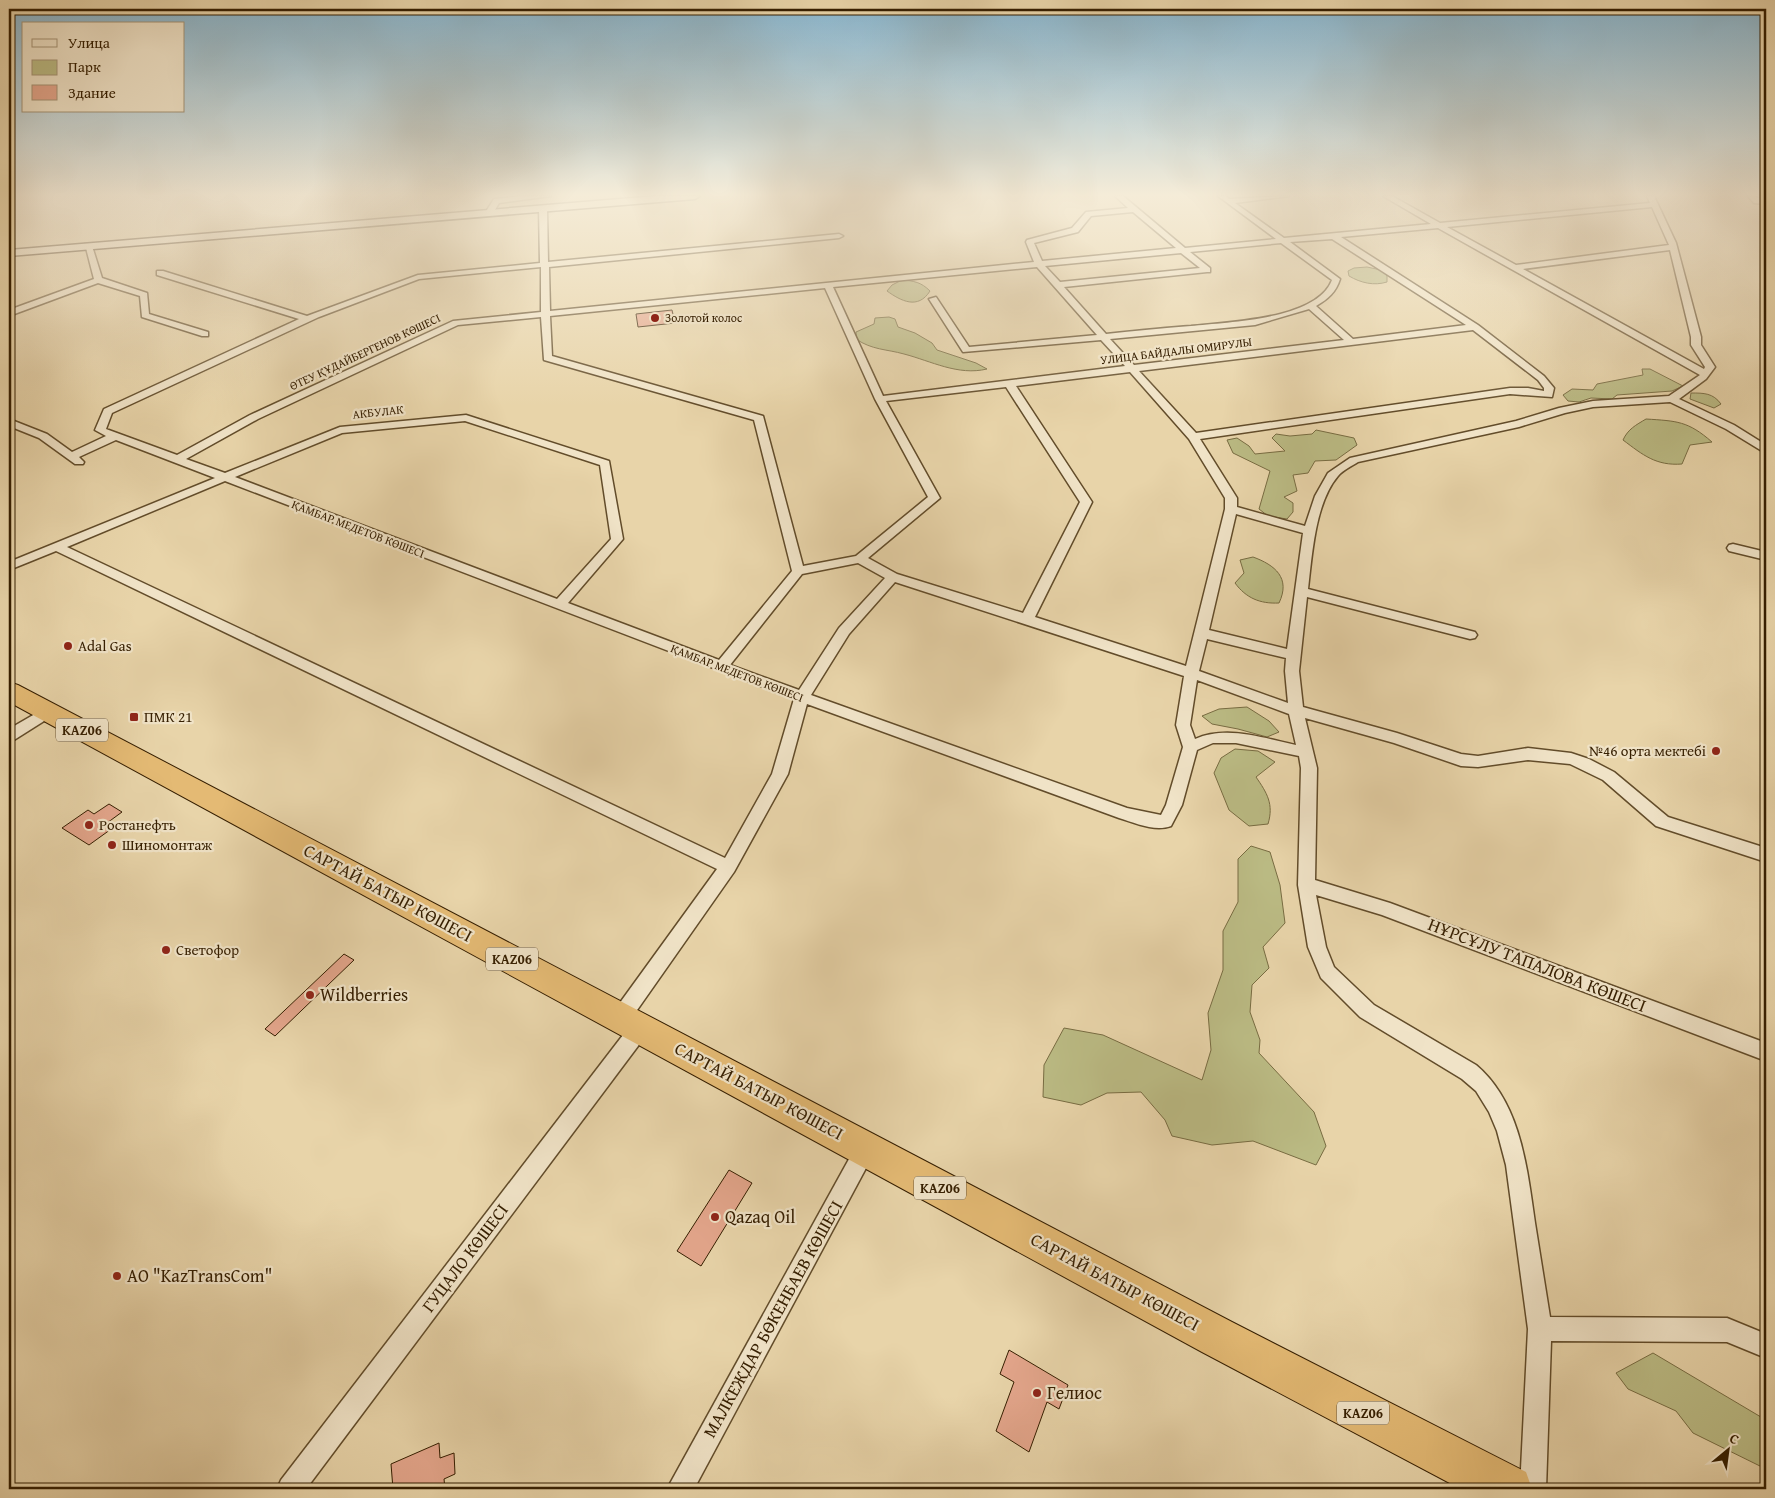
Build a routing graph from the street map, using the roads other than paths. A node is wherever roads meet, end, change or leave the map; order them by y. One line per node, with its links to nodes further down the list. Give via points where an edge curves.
1 (94, 266): 13 (street)
2 (546, 266): 19 (street); 20 (street, ҚАМБАР МЕДЕТОВ КӨШЕСІ, via 418,277)
3 (1020, 266): 14 (street, ӨТЕУ ҚҰДАЙБЕРГЕНОВ КӨШЕСІ)
4 (1041, 266): 15 (street)
5 (1202, 266): 15 (street, via 1207,270)
6 (1318, 266): 17 (street, via 1336,279 1335,284)
7 (1382, 266): 21 (street)
8 (1508, 266): 11 (street)
9 (1528, 266): 11 (street)
10 (1677, 266): 26 (street, via 1696,346 1710,367)
11 (1512, 268): 26 (street)
12 (160, 273): 20 (street)
13 (98, 280): 18 (street); 22 (street, via 144,295 145,315)
14 (828, 285): 19 (street, ӨТЕУ ҚҰДАЙБЕРГЕНОВ КӨШЕСІ); 29 (street)
15 (1058, 285): 23 (street)
16 (934, 299): 23 (street, via 966,350)
17 (1310, 305): 23 (street, via 1281,317 1254,322); 24 (street)
18 (9, 313)
19 (545, 313): 36 (street, ӨТЕУ ҚҰДАЙБЕРГЕНОВ КӨШЕСІ, via 456,323 254,417); 45 (street, via 547,358 760,418)
20 (307, 319): 33 (street, ҚАМБАР МЕДЕТОВ КӨШЕСІ, via 108,411 100,430)
21 (1475, 326): 24 (street, УЛИЦА БАЙДАЛЫ ОМИРУЛЫ); 28 (street, via 1541,378 1549,388)
22 (205, 334)
23 (1103, 336): 25 (street)
24 (1351, 342): 25 (street, УЛИЦА БАЙДАЛЫ ОМИРУЛЫ)
25 (1135, 369): 27 (street, УЛИЦА БАЙДАЛЫ ОМИРУЛЫ); 34 (street)
26 (1705, 374): 30 (street)
27 (1010, 383): 29 (street, УЛИЦА БАЙДАЛЫ ОМИРУЛЫ); 49 (street, via 1086,502)
28 (1548, 395): 31 (street); 34 (street, via 1510,391)
29 (880, 399): 43 (street, via 934,498)
30 (1672, 399): 31 (street, via 1593,404); 35 (street, via 1730,427)
31 (1563, 410): 39 (street, via 1518,424 1354,460 1334,472 1321,496)
32 (9, 422): 33 (street, via 43,436 75,459)
33 (115, 436): 36 (street, ҚАМБАР МЕДЕТОВ КӨШЕСІ)
34 (1193, 437): 38 (street, via 1231,498)
35 (1766, 449)
36 (176, 460): 37 (street, ҚАМБАР МЕДЕТОВ КӨШЕСІ)
37 (222, 478): 40 (street, АКБУЛАК); 48 (street, ҚАМБАР МЕДЕТОВ КӨШЕСІ); 48 (street, АКБУЛАК, via 340,430 466,418 605,462 617,539)
38 (1231, 509): 39 (street); 50 (street)
39 (1309, 531): 47 (street)
40 (56, 546): 44 (street, АКБУЛАК); 63 (street)
41 (1733, 548): 42 (street)
42 (1766, 556)
43 (860, 559): 45 (street); 46 (street)
44 (9, 566)
45 (798, 570): 53 (street)
46 (893, 577): 49 (street); 56 (street, ГУЦАЛО КӨШЕСІ, via 844,631)
47 (1301, 591): 51 (street); 52 (street)
48 (559, 605): 53 (street, ҚАМБАР МЕДЕТОВ КӨШЕСІ)
49 (1027, 619): 54 (street)
50 (1202, 633): 52 (street); 54 (street)
51 (1470, 635)
52 (1293, 655): 57 (street)
53 (721, 667): 56 (street, ҚАМБАР МЕДЕТОВ КӨШЕСІ)
54 (1191, 673): 57 (street); 60 (street, via 1183,725)
55 (9, 691): 58 (highway, САРТАЙ БАТЫР КӨШЕСІ / KАZ06)
56 (802, 697): 60 (street, ҚАМБАР МЕДЕТОВ КӨШЕСІ, via 1148,820 1165,822 1174,804); 63 (street, ГУЦАЛО КӨШЕСІ, via 780,774)
57 (1296, 711): 61 (street); 62 (street, via 1462,760 1479,762 1544,754 1585,763 1611,777 1662,822)
58 (47, 712): 59 (street); 65 (highway, САРТАЙ БАТЫР КӨШЕСІ / KАZ06)
59 (9, 736)
60 (1190, 747): 61 (street, via 1210,738 1236,738)
61 (1306, 752): 64 (street, via 1309,768)
62 (1766, 855)
63 (728, 867): 65 (street, ГУЦАЛО КӨШЕСІ)
64 (1306, 885): 66 (street, НҰРСҰЛУ ТАПАЛОВА КӨШЕСІ, via 1384,908); 68 (street, via 1317,947 1327,972 1367,1011 1469,1072 1483,1084 1496,1105 1516,1165)
65 (631, 1022): 67 (highway, САРТАЙ БАТЫР КӨШЕСІ / KАZ06); 70 (street, ГУЦАЛО КӨШЕСІ)
66 (1766, 1052)
67 (866, 1148): 71 (street, МАЛКЕЖДАР БӨКЕНБАЕВ КӨШЕСІ); 72 (highway, САРТАЙ БАТЫР КӨШЕСІ / KАZ06)
68 (1540, 1329): 69 (street, via 1727,1330); 73 (street)
69 (1766, 1346)
70 (290, 1489)
71 (680, 1489)
72 (1509, 1489)
73 (1533, 1489)

